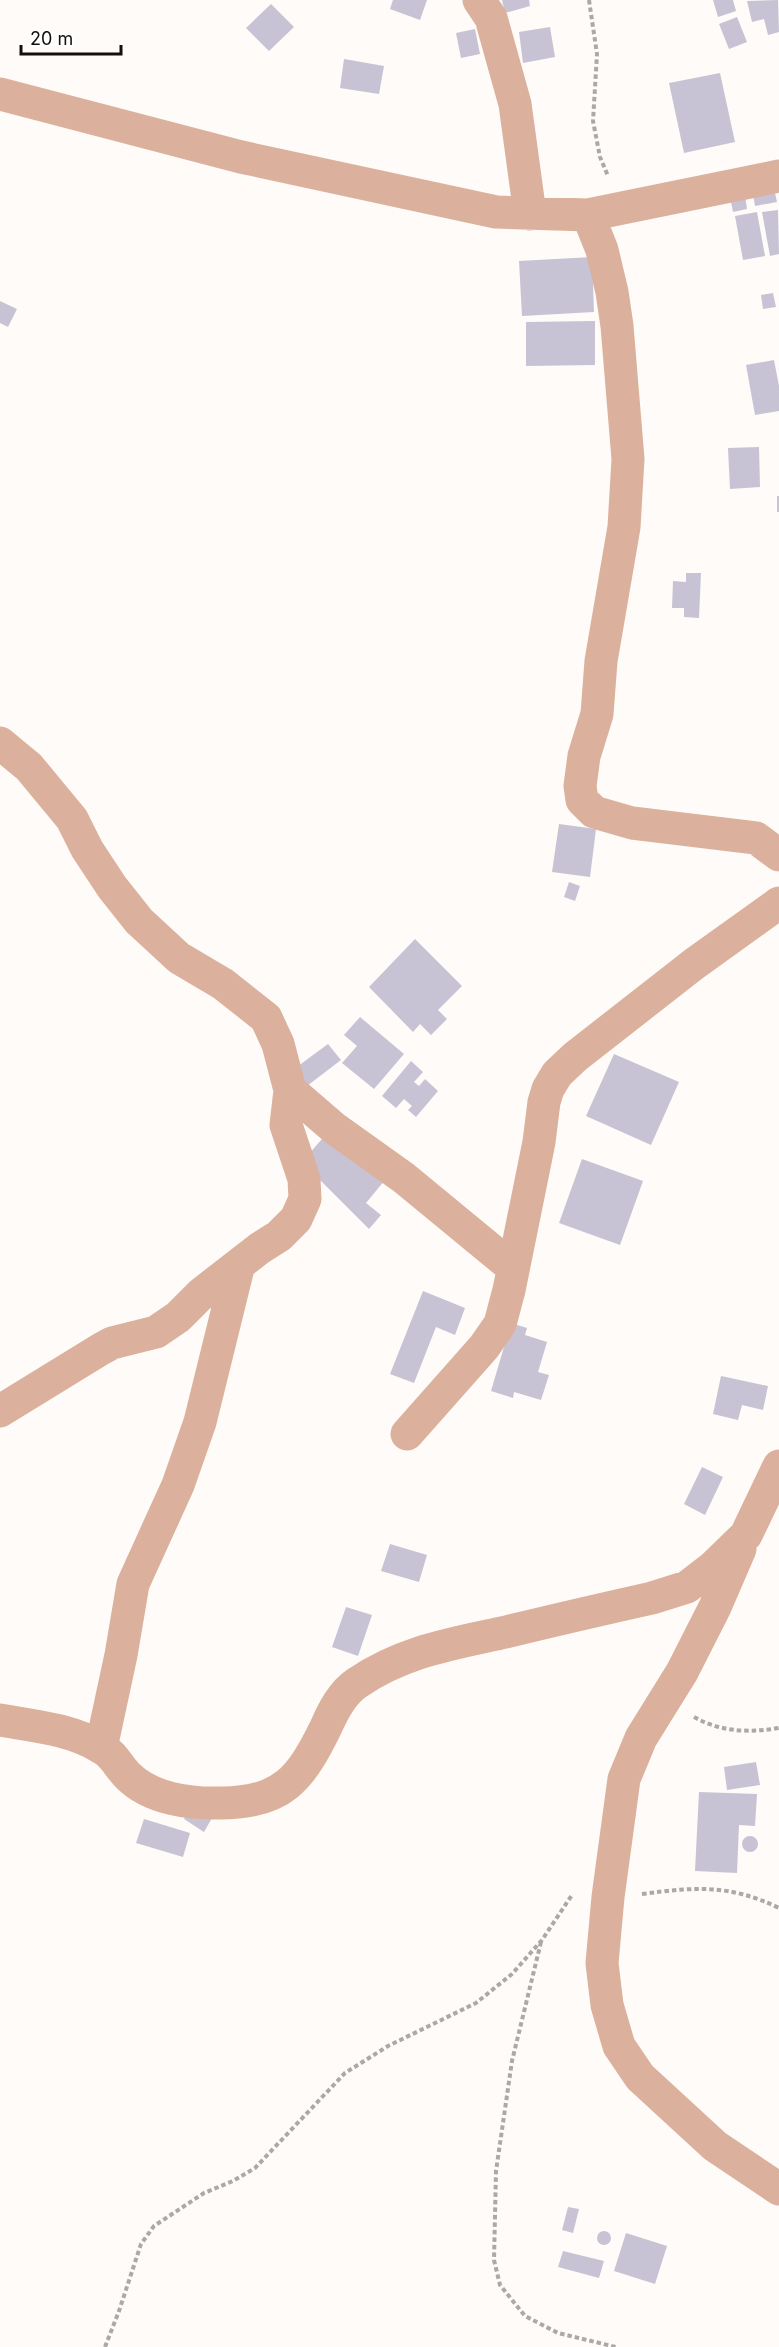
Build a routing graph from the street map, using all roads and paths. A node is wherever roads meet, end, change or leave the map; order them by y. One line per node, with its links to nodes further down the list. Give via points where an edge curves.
1 (479, 0): 6 (street, via 491,18 514,104)
2 (589, 0): 5 (path, via 597,54 593,121 600,156)
3 (0, 94): 6 (street, via 241,157 496,212)
4 (779, 176): 5 (street)
5 (622, 207): 7 (street)
6 (530, 214): 7 (street)
7 (588, 214): 9 (street, via 612,292 628,459 624,527 601,661 597,714 584,756 582,800 594,812 632,823 756,838)
8 (0, 743): 11 (street, via 29,767 72,819 112,888 139,921 179,958 223,984 266,1018 278,1044)
9 (779, 855)
10 (779, 903): 13 (street, via 694,964 557,1074 544,1102)
11 (290, 1090): 12 (street, via 286,1125 304,1179 305,1199 296,1219 279,1236); 13 (street)
12 (239, 1264): 14 (street, via 156,1332 112,1343); 21 (street, via 200,1422 178,1485 133,1584)
13 (512, 1267): 15 (street, via 500,1324)
14 (0, 1412)
15 (407, 1434)
16 (779, 1466): 17 (street)
17 (746, 1535): 18 (street, via 715,1607); 21 (street, via 687,1587 390,1662 354,1685 336,1706 309,1761 281,1791 249,1802 200,1802 154,1793 138,1786 115,1758)
18 (664, 1700): 20 (path, via 728,1731); 23 (street, via 641,1738 624,1779)
19 (0, 1720): 21 (street, via 75,1734)
20 (779, 1728)
21 (101, 1748)
22 (575, 1892): 25 (path)
23 (608, 1897): 24 (path, via 717,1889 753,1896); 26 (street, via 602,1963 607,2005 619,2046 640,2077 715,2146)
24 (779, 1908)
25 (542, 1940): 27 (path, via 512,1974 476,2003 388,2046 345,2073 255,2168 204,2193 154,2226 141,2244); 28 (path, via 510,2072 496,2171 494,2259 500,2285 525,2316 558,2333)
26 (779, 2189)
27 (105, 2347)
28 (616, 2347)

